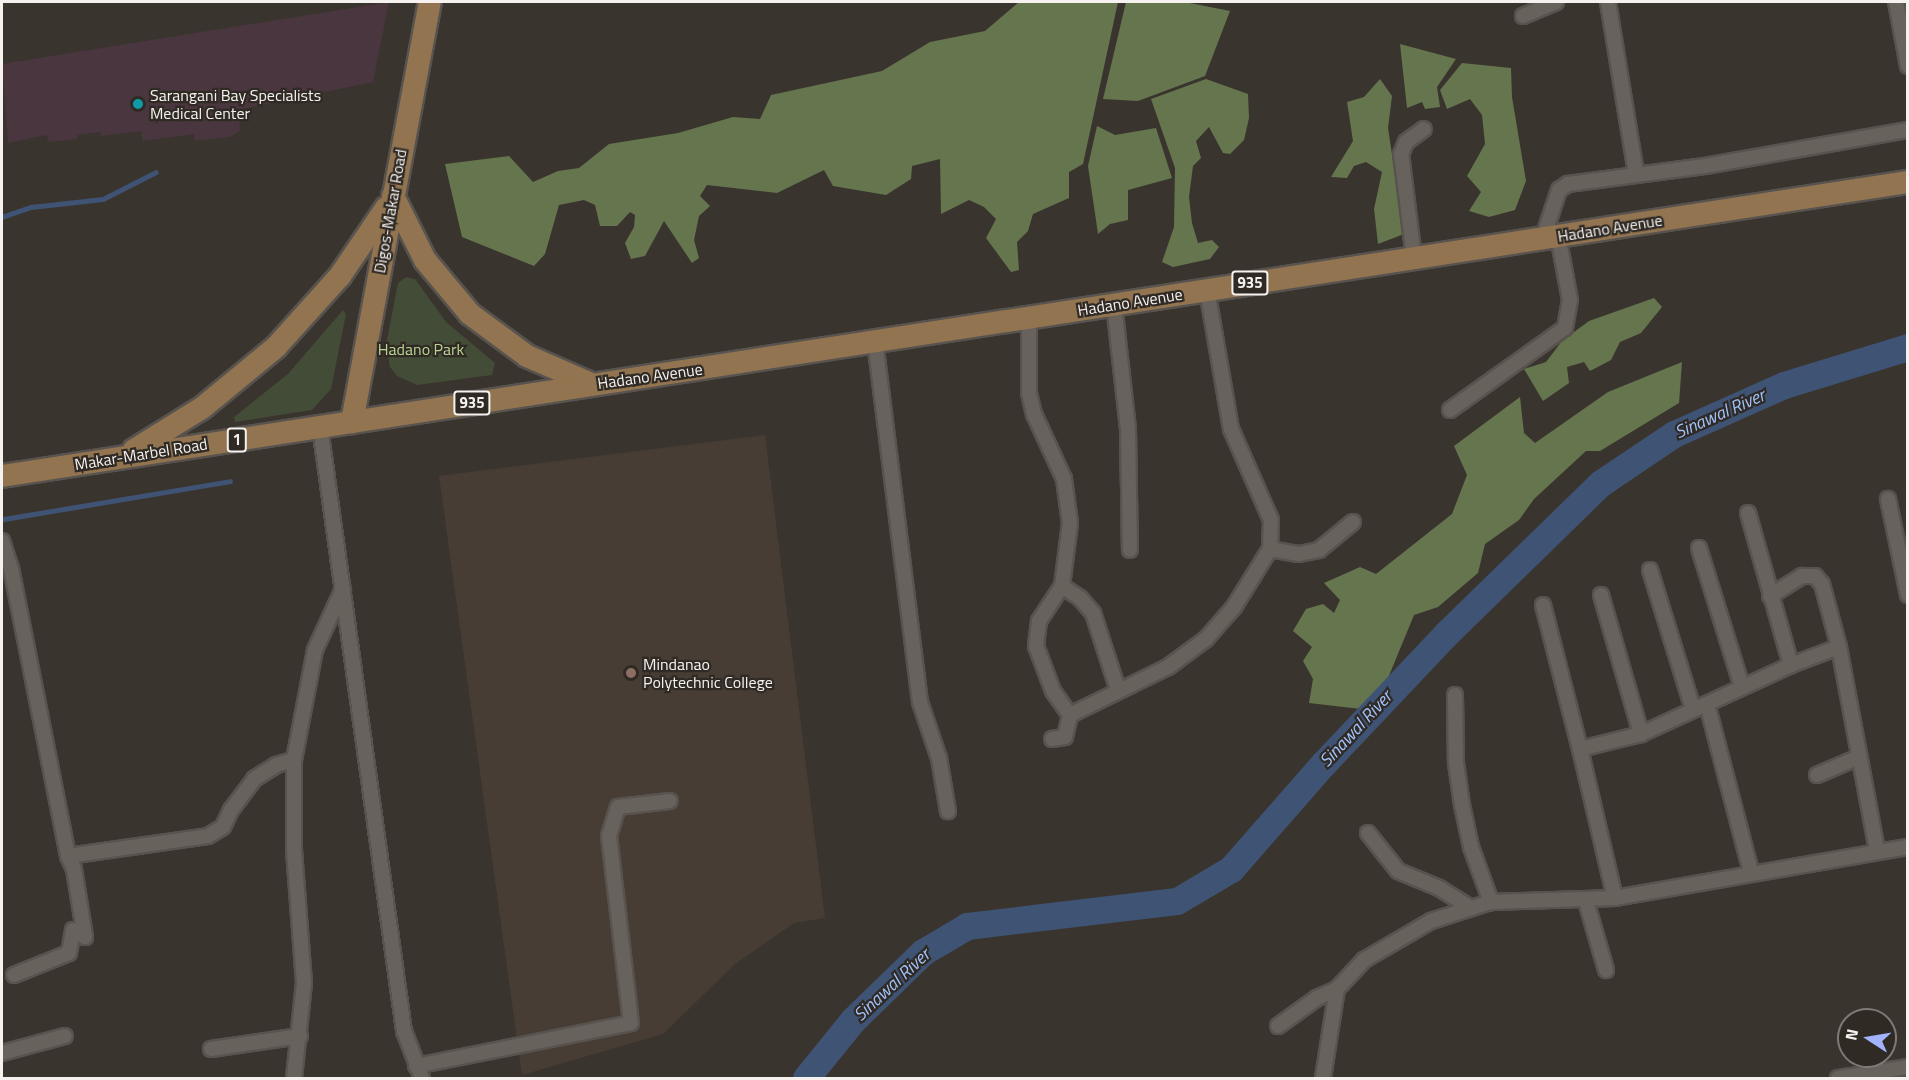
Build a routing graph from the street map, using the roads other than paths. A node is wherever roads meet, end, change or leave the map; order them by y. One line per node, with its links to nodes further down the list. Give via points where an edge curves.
1 (429, 2): 11 (main road, Digos-Makar Road)
2 (1556, 2): 5 (street)
3 (1608, 2): 9 (street)
4 (1896, 2): 6 (street)
5 (1523, 16)
6 (1908, 66)
7 (1424, 129): 13 (street, via 1406,142 1401,154)
8 (1908, 130): 9 (street, via 1705,166)
9 (1636, 173): 12 (street, via 1561,187)
10 (1908, 182): 12 (main road, Hadano Avenue / 935)
11 (393, 196): 18 (main road, via 425,260 470,314 527,356); 20 (main road, Digos-Makar Road); 22 (main road, via 340,276 276,347 202,408)
12 (1551, 237): 13 (main road, Hadano Avenue / 935); 19 (street, via 1570,300 1565,328)
13 (1414, 258): 14 (main road, Hadano Avenue / 935)
14 (1207, 290): 15 (main road, Hadano Avenue / 935); 29 (street, via 1231,429 1271,520)
15 (1114, 304): 16 (main road, Hadano Avenue / 935); 30 (street, via 1128,428)
16 (1029, 318): 17 (main road, Hadano Avenue / 935); 32 (street, via 1029,393 1034,414 1064,479 1070,504)
17 (875, 341): 18 (main road, Hadano Avenue / 935); 53 (street, via 920,702 939,758)
18 (592, 384): 20 (main road, Hadano Avenue / 935)
19 (1450, 410)
20 (352, 422): 21 (main road, Makar-Marbel Road / 1)
21 (320, 427): 22 (main road, Makar-Marbel Road / 1); 33 (street)
22 (121, 458): 23 (main road, Makar-Marbel Road / 1)
23 (2, 476)
24 (1888, 499): 34 (street)
25 (1748, 513): 36 (street)
26 (1353, 522): 29 (street, via 1318,550 1299,554)
27 (2, 541): 57 (street, via 12,568)
28 (1699, 548): 40 (street)
29 (1270, 549): 41 (street, via 1224,620 1206,639 1168,667)
30 (1130, 550)
31 (1650, 570): 44 (street)
32 (1062, 586): 41 (street, via 1093,613); 45 (street, via 1039,621 1036,646 1053,691)
33 (343, 589): 50 (street, via 315,650); 72 (street, via 404,1031)
34 (1908, 595)
35 (1600, 596): 46 (street)
36 (1770, 596): 38 (street, via 1802,576 1819,579); 39 (street)
37 (1543, 605): 48 (street)
38 (1839, 647): 39 (street); 49 (street)
39 (1791, 664): 40 (street)
40 (1742, 687): 43 (street)
41 (1118, 690): 45 (street)
42 (1455, 694): 61 (street, via 1456,764 1462,805 1471,847)
43 (1707, 704): 44 (street); 58 (street)
44 (1693, 709): 46 (street)
45 (1070, 715): 47 (street, via 1065,737)
46 (1641, 734): 48 (street)
47 (1052, 739)
48 (1580, 749): 59 (street)
49 (1860, 757): 51 (street); 56 (street)
50 (294, 760): 57 (street, via 276,765 254,779 223,827 208,836); 68 (street, via 294,849 304,983)
51 (1817, 775)
52 (670, 801): 72 (street, via 618,807 609,836 631,1023)
53 (948, 811)
54 (1368, 833): 62 (street, via 1398,872 1439,888)
55 (1908, 847): 56 (street)
56 (1877, 851): 58 (street)
57 (68, 856): 64 (street, via 74,869 85,937 73,930 69,952)
58 (1751, 872): 59 (street)
59 (1615, 898): 60 (street)
60 (1586, 901): 61 (street); 63 (street)
61 (1491, 902): 62 (street)
62 (1470, 907): 65 (street, via 1391,942 1365,960)
63 (1606, 970)
64 (14, 975)
65 (1337, 989): 66 (street, via 1317,998); 74 (street)
66 (1278, 1026)
67 (65, 1036): 70 (street)
68 (300, 1036): 69 (street); 73 (street)
69 (211, 1049)
70 (2, 1053)
71 (1908, 1068): 75 (street)
72 (419, 1072)
73 (294, 1078)
74 (1323, 1078)
75 (1838, 1078)

